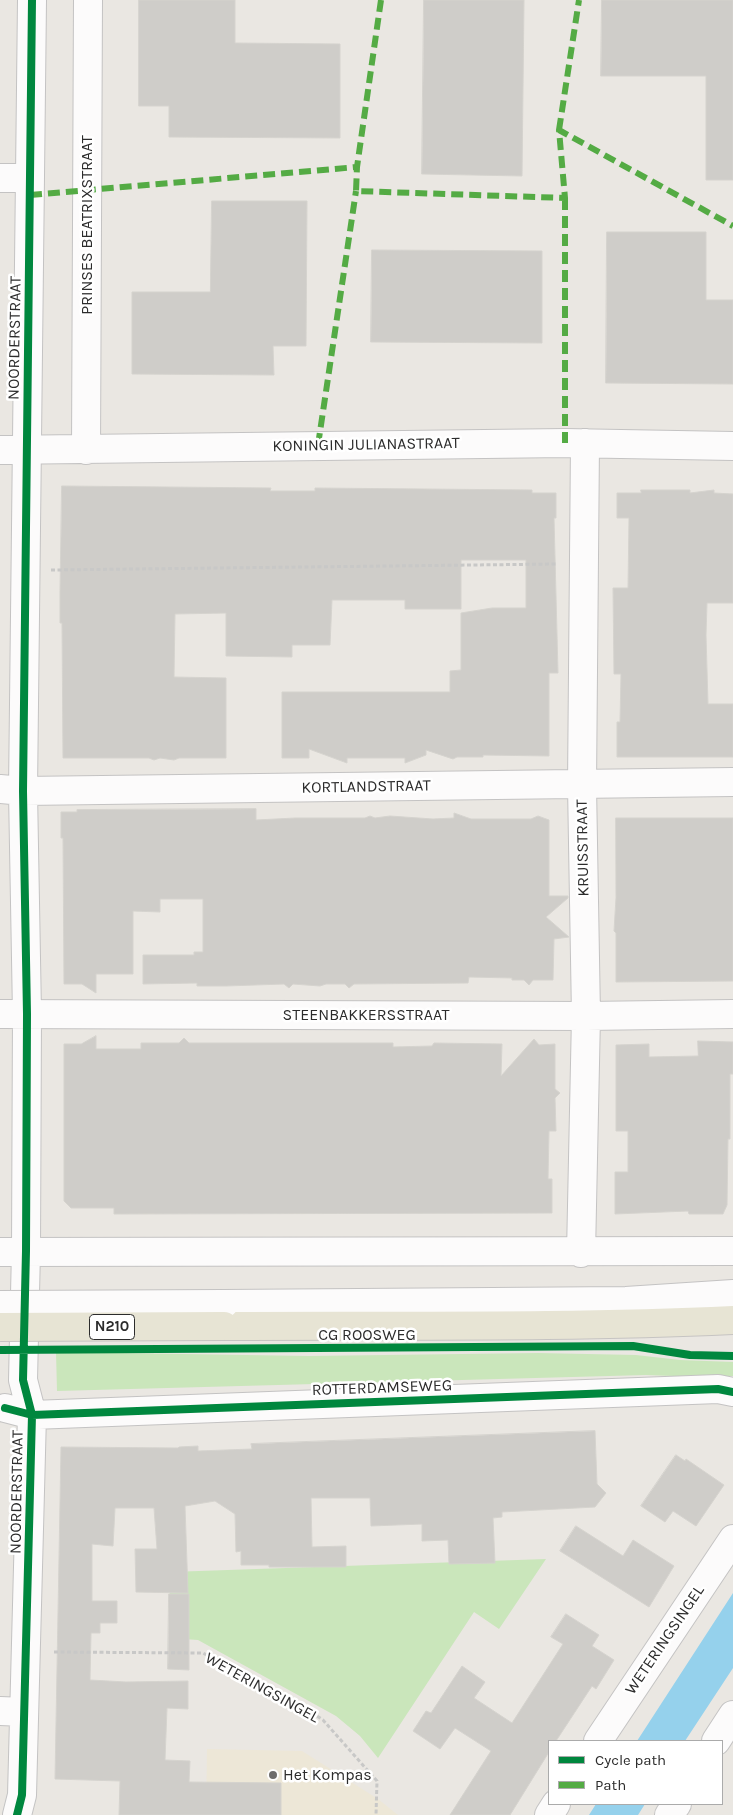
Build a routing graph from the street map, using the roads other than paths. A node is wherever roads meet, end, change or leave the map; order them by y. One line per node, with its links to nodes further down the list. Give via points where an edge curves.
1 (32, 0): 4 (street, NOORDERSTRAAT)
2 (88, 0): 8 (street, PRINSES BEATRIXSTRAAT)
3 (0, 178): 4 (street)
4 (30, 178): 9 (street, NOORDERSTRAAT)
5 (585, 443): 6 (street, KONINGIN JULIANASTRAAT); 8 (street, KONINGIN JULIANASTRAAT); 11 (street, KRUISSTRAAT)
6 (733, 446)
7 (0, 450): 9 (street, KONINGIN JULIANASTRAAT)
8 (86, 450): 9 (street, KONINGIN JULIANASTRAAT)
9 (27, 451): 12 (street, NOORDERSTRAAT, via 26,570)
10 (733, 782): 11 (street, KORTLANDSTRAAT)
11 (582, 785): 12 (street, KORTLANDSTRAAT); 16 (street, KRUISSTRAAT)
12 (12, 790): 14 (street, NOORDERSTRAAT)
13 (0, 1014): 14 (street, STEENBAKKERSSTRAAT)
14 (27, 1014): 16 (street, STEENBAKKERSSTRAAT); 17 (street, NOORDERSTRAAT)
15 (733, 1014): 16 (street, STEENBAKKERSSTRAAT)
16 (586, 1016): 19 (street, KRUISSTRAAT)
17 (13, 1252): 19 (street); 27 (street, NOORDERSTRAAT, via 23,1380)
18 (733, 1252): 19 (street)
19 (581, 1253)
20 (733, 1294): 22 (street, CG ROOSWEG, via 626,1301)
21 (0, 1305): 22 (street, CG ROOSWEG, bridge)
22 (224, 1315): 23 (main road, CG ROOSWEG / N210, via 544,1325); 24 (main road, CG ROOSWEG / N210, bridge)
23 (733, 1320)
24 (0, 1327)
25 (733, 1392): 27 (street, ROTTERDAMSEWEG, via 718,1389)
26 (1, 1410): 27 (street, ROTTERDAMSEWEG)
27 (32, 1415): 29 (street, NOORDERSTRAAT, via 26,1651)
28 (733, 1538): 31 (street, WETERINGSINGEL)
29 (12, 1711): 33 (street, NOORDERSTRAAT, via 22,1795)
30 (733, 1715): 32 (street)
31 (599, 1740)
32 (717, 1740)
33 (17, 1815)

